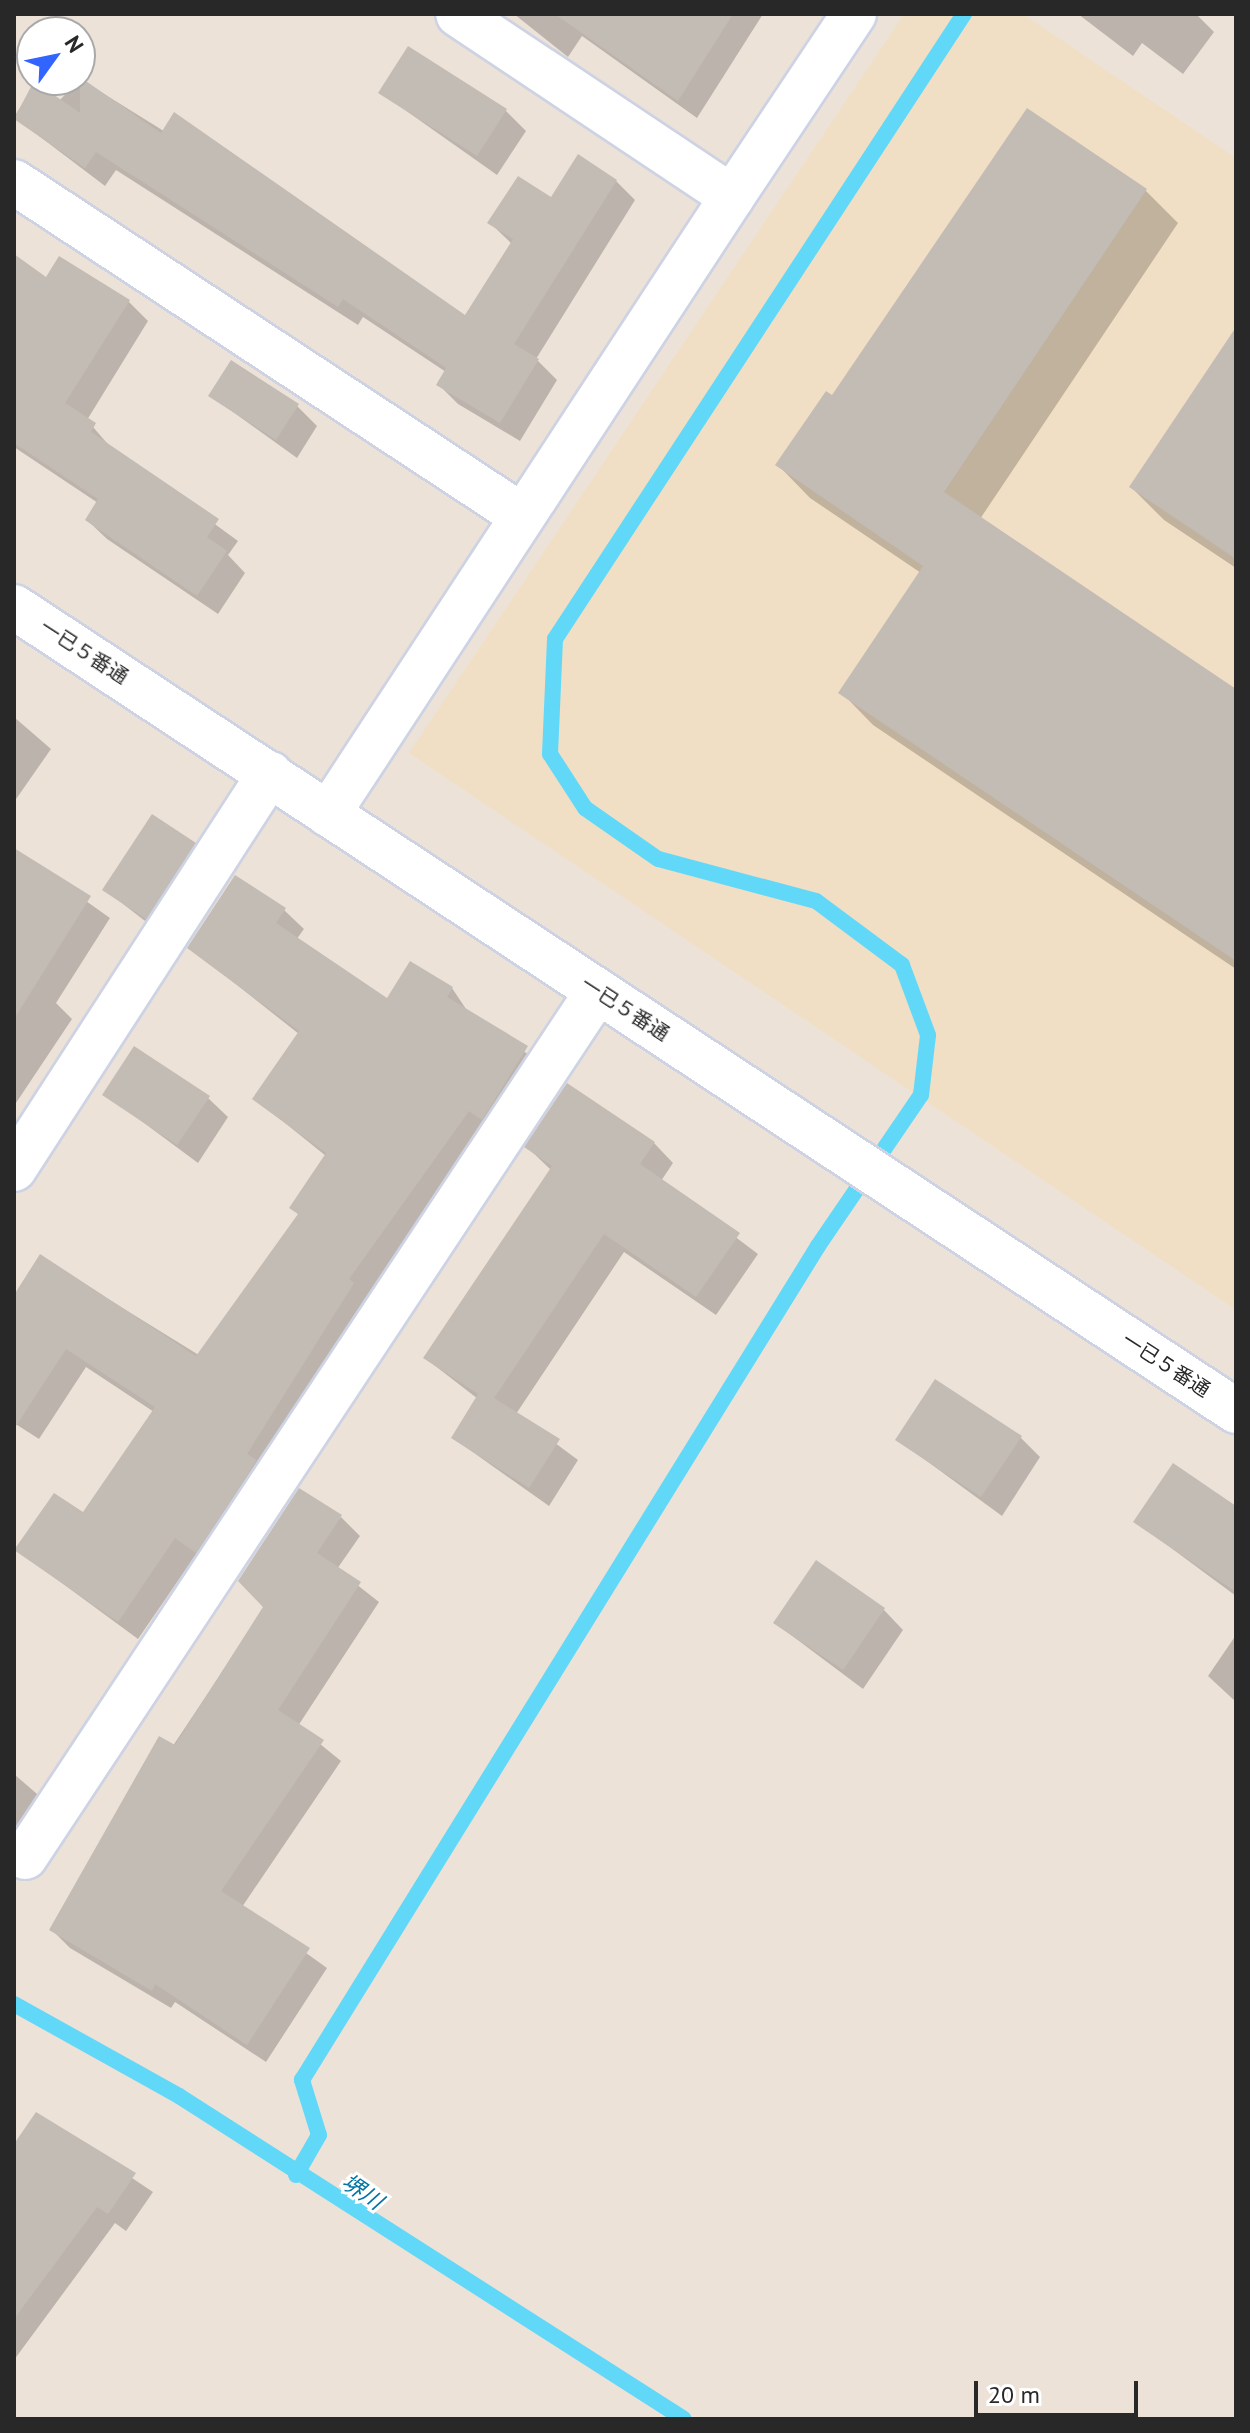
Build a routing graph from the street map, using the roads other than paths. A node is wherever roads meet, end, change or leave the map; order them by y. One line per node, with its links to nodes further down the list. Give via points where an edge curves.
1 (458, 14): 4 (street)
2 (854, 14): 4 (street)
3 (14, 182): 5 (street)
4 (732, 197): 5 (street)
5 (519, 514): 8 (street)
6 (14, 607): 7 (street, 一已５番通)
7 (270, 774): 8 (street, 一已５番通); 10 (street)
8 (328, 814): 9 (street, 一已５番通)
9 (597, 992): 11 (street, 一已５番通); 12 (street)
10 (14, 1169)
11 (1236, 1411)
12 (25, 1857)

